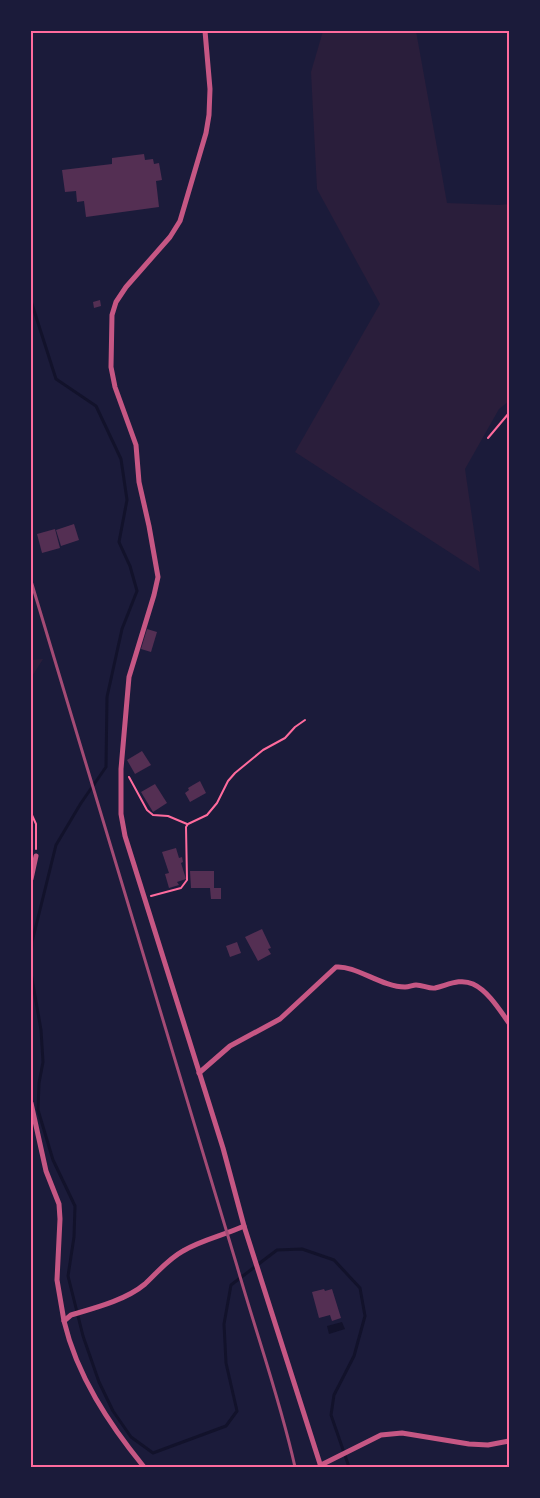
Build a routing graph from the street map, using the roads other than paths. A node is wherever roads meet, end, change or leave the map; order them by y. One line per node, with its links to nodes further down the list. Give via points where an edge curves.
1 (205, 31): 5 (street, via 210,90 206,134 180,221 170,238 116,302 112,315 111,367 114,387 136,445 139,482 158,577 129,677 121,769 122,821)
2 (36, 856): 3 (street)
3 (31, 879)
4 (509, 1023): 5 (street, via 499,1008 472,983 461,981 433,988 405,987 344,966 336,967 280,1019 230,1046)
5 (199, 1073): 7 (street)
6 (31, 1103): 8 (street, via 46,1171 59,1204 58,1280)
7 (244, 1226): 8 (street, via 186,1249 173,1256 144,1284 121,1297 71,1315); 10 (street)
8 (64, 1321): 11 (street, via 75,1354 98,1402 120,1438)
9 (509, 1441): 10 (street, via 488,1445 402,1433 380,1435)
10 (321, 1466)
11 (144, 1467)

